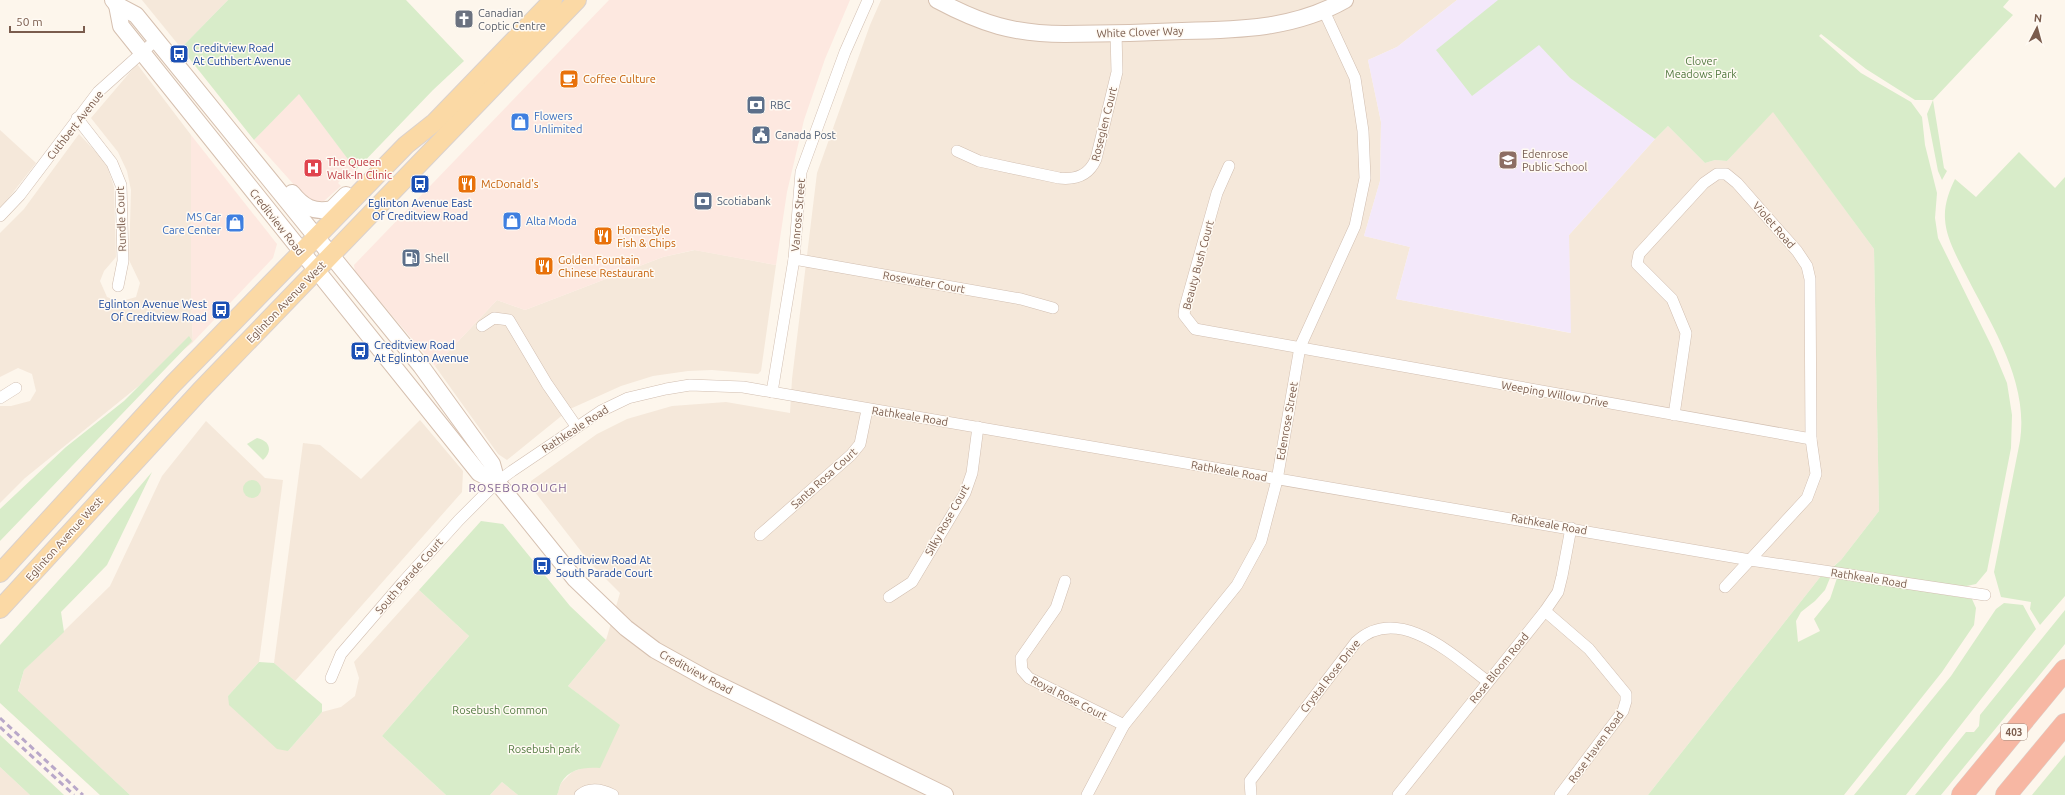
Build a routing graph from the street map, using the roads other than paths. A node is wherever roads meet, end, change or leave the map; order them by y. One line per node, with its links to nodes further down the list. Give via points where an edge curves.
1 (553, 0): 15 (main road, via 435,122 406,145)
2 (577, 0): 19 (main road, Eglinton Avenue West)
3 (868, 0): 20 (street, Vanrose Street, via 845,52 801,172)
4 (937, 0): 8 (main road, White Clover Way, via 966,16 1002,28 1047,34)
5 (1344, 0): 7 (main road, White Clover Way)
6 (115, 3): 9 (main road, Creditview Road, via 136,15); 10 (main road, Creditview Road, via 121,26)
7 (1324, 10): 8 (main road, White Clover Way, via 1267,27); 25 (street, Edenrose Street, via 1355,78 1363,131 1365,178 1355,226)
8 (1116, 33): 12 (street, Roseglen Court, via 1117,72 1096,159 1092,169 1084,175 1071,180 1059,178 979,161)
9 (156, 40): 10 (street, Cuthbert Avenue); 13 (main road, Creditview Road)
10 (143, 51): 11 (street, Cuthbert Avenue, via 98,92); 18 (main road, Creditview Road)
11 (77, 118): 16 (street, Cuthbert Avenue, via 20,195); 22 (street, Rundle Court, via 112,163 121,185 122,261)
12 (957, 151)
13 (253, 158): 15 (main road, via 270,166 298,201 312,210 332,209 363,176); 17 (main road, Creditview Road)
14 (1229, 166): 25 (street, Beauty Bush Court, via 1217,193 1184,316 1195,329)
15 (374, 178): 17 (main road)
16 (0, 216)
17 (316, 237): 18 (main road); 19 (main road, Creditview Road)
18 (301, 252): 21 (main road, Creditview Road); 39 (main road, via 168,390)
19 (331, 255): 21 (main road, Eglinton Avenue West); 35 (main road, Creditview Road, via 442,394 492,464)
20 (794, 259): 23 (street, Rosewater Court, via 1021,299); 27 (street, Vanrose Street)
21 (316, 271): 35 (main road, Creditview Road, via 479,474); 44 (main road, Eglinton Avenue West, via 174,418)
22 (118, 286)
23 (1053, 308)
24 (482, 326): 31 (street, via 494,318 509,320 547,384)
25 (1300, 347): 30 (street, Weeping Willow Drive); 34 (street, Edenrose Street)
26 (16, 388): 28 (street)
27 (772, 392): 29 (street, Rathkeale Road); 31 (street, Rathkeale Road, via 743,387 690,385 666,389 628,398)
28 (0, 398)
29 (867, 410): 32 (street, Rathkeale Road); 37 (street, Santa Rosa Court, via 860,444 851,455)
30 (1674, 415): 33 (street, Weeping Willow Drive); 33 (street, Violet Road, via 1686,333 1672,298 1637,264 1639,254 1704,183 1717,174 1726,174 1797,251 1807,266 1810,280)
31 (576, 426): 35 (street, Rathkeale Road)
32 (978, 428): 34 (street, Rathkeale Road); 43 (street, Silky Rose Court, via 972,473 965,493 912,582)
33 (1812, 439): 38 (street, Violet Road, via 1816,474 1807,498)
34 (1277, 480): 36 (street, Rathkeale Road); 50 (street, Edenrose Street, via 1261,541 1236,586)
35 (498, 482): 47 (street, South Parade Court, via 432,550 341,654); 53 (main road, Creditview Road, via 575,579 626,628 655,650 709,680)
36 (1571, 528): 38 (street, Rathkeale Road); 45 (street, Rose Bloom Road, via 1558,592)
37 (760, 535)
38 (1750, 560): 41 (street, Violet Road); 42 (street, Rathkeale Road)
39 (0, 573)
40 (1065, 581): 50 (street, Royal Rose Court, via 1056,608 1021,658 1022,670 1029,678)
41 (1725, 587)
42 (1985, 595)
43 (889, 597)
44 (0, 609)
45 (1545, 611): 48 (street, Rose Bloom Road); 57 (street, Rose Haven Road, via 1589,649 1626,694 1624,711)
46 (2065, 670): 58 (highway, 403)
47 (331, 678)
48 (1487, 681): 55 (street, Crystal Rose Drive, via 1439,644 1420,634 1385,628 1366,632 1250,781); 56 (street, Rose Bloom Road)
49 (2065, 724): 59 (highway)
50 (1124, 725): 54 (street, Edenrose Street)
51 (580, 795): 52 (street, via 595,789)
52 (613, 795)
53 (945, 795)
54 (1087, 795)
55 (1251, 795)
56 (1398, 795)
57 (1560, 795)
58 (1962, 795)
59 (2006, 795)

